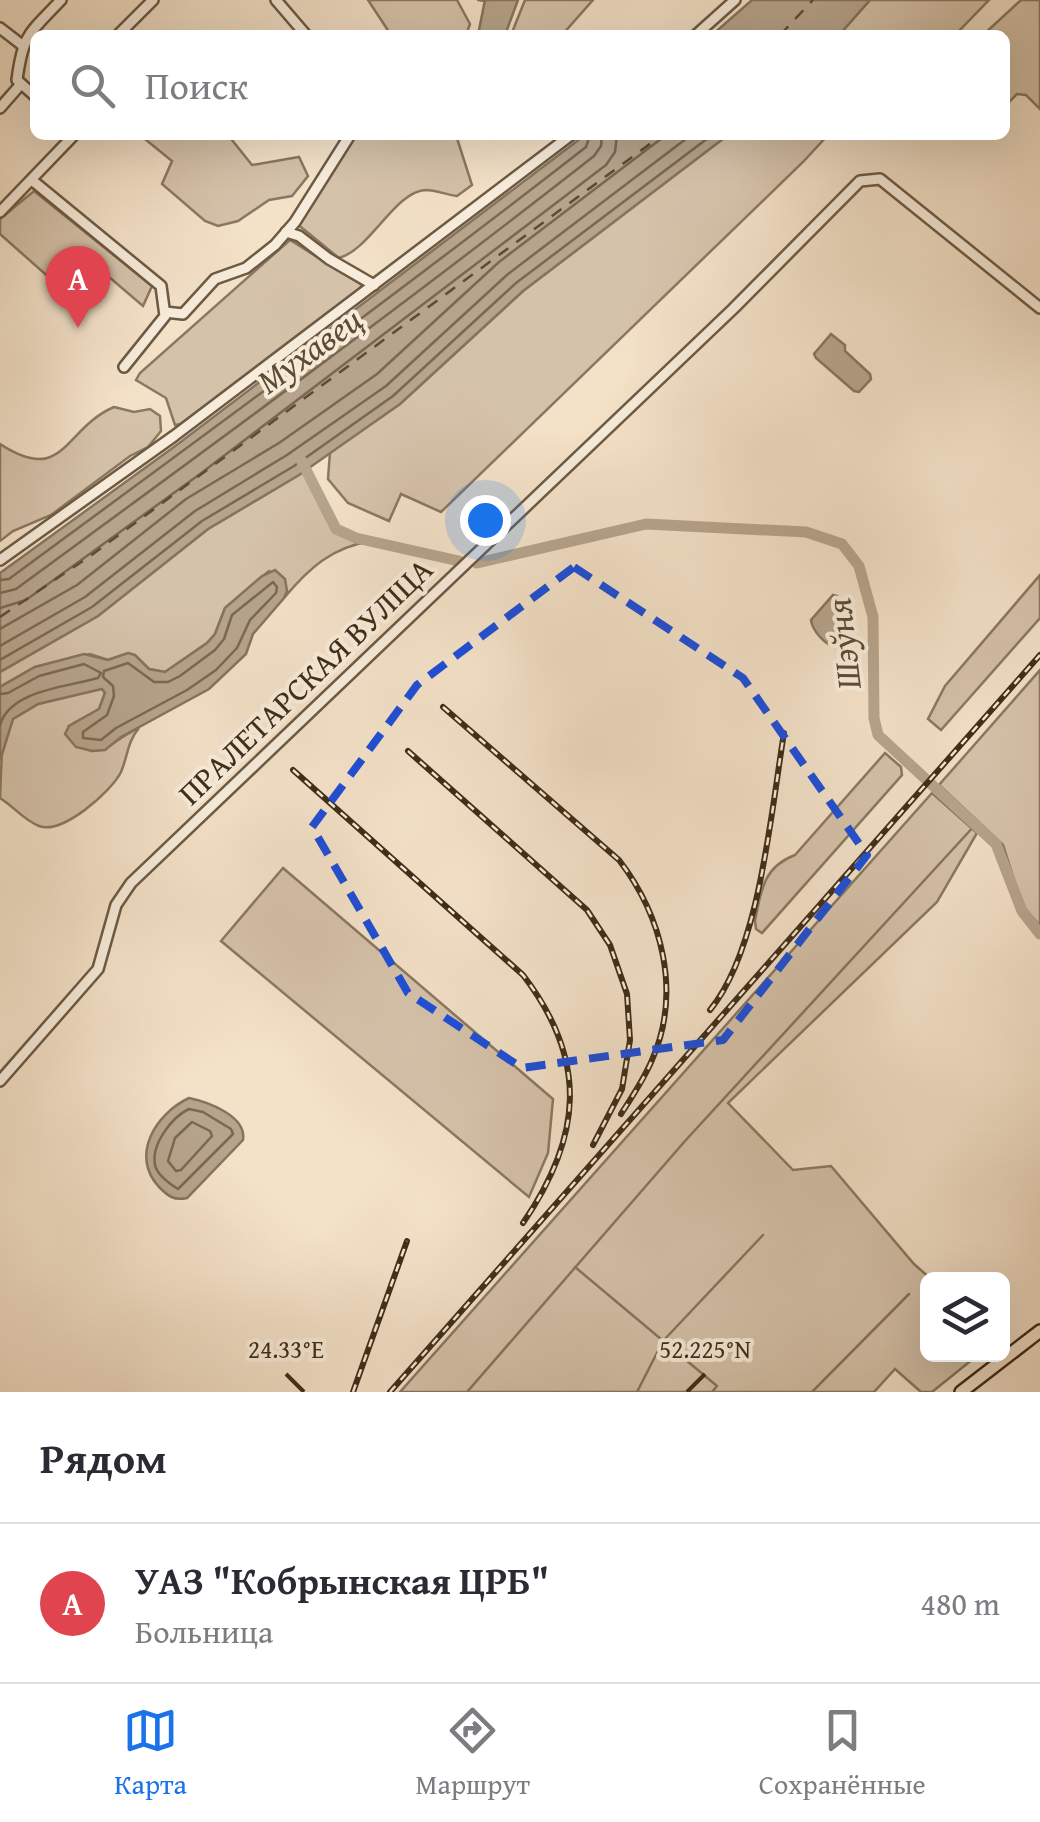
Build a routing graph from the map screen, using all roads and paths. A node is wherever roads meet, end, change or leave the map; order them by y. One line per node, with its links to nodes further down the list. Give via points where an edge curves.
1 (61, 0): 6 (street)
2 (153, 0): 7 (street)
3 (276, 0): 8 (street)
4 (735, 0): 9 (street)
5 (0, 28): 11 (street)
6 (34, 30)
7 (123, 30)
8 (302, 30)
9 (702, 30)
10 (30, 35): 11 (street)
11 (22, 44): 12 (street)
12 (19, 82): 13 (street); 14 (street)
13 (30, 92)
14 (0, 108)
15 (69, 140): 18 (street)
16 (347, 140): 20 (street)
17 (564, 140): 21 (street)
18 (33, 180): 19 (street); 23 (street, via 151,276)
19 (0, 212)
20 (286, 232): 21 (street); 23 (street, via 246,268 214,279 183,314)
21 (374, 285): 25 (street)
22 (1040, 308): 26 (street, ПРАЛЕТАРСКАЯ ВУЛІЦА, via 880,179 860,181 131,883 116,905 98,969)
23 (165, 312): 24 (street)
24 (124, 366)
25 (0, 560)
26 (0, 1081)
27 (1040, 1331): 28 (main road)
28 (961, 1392)

